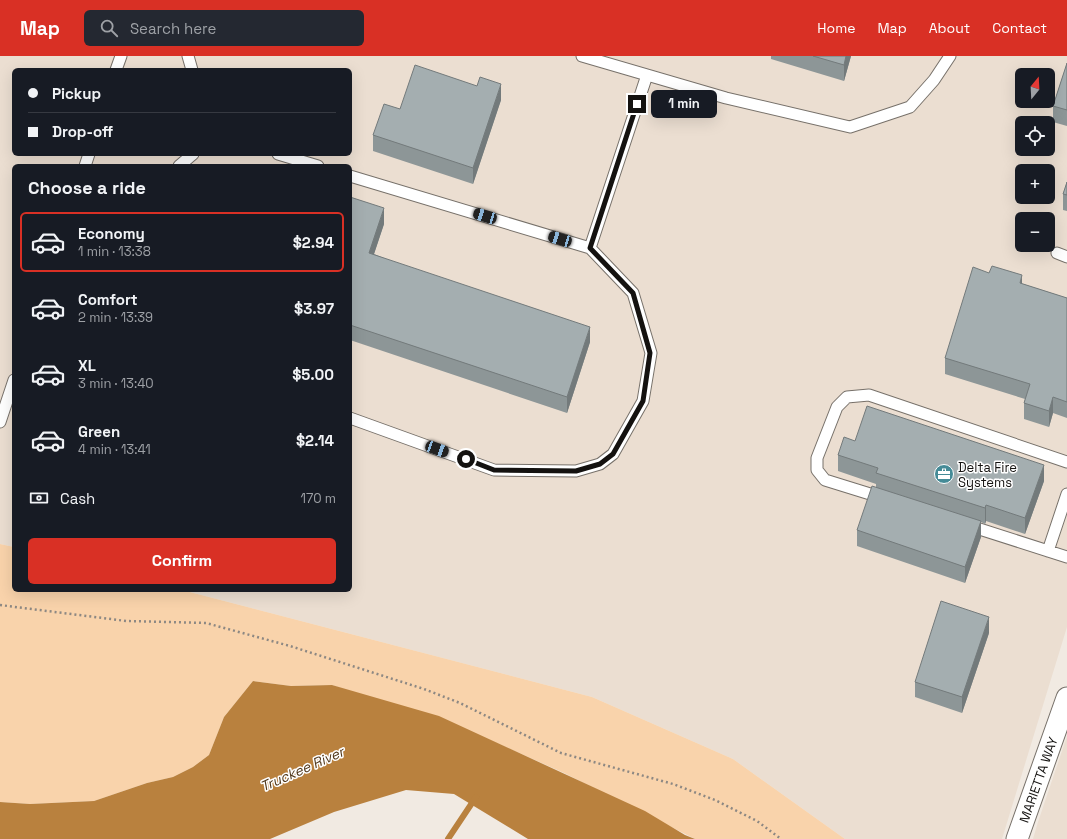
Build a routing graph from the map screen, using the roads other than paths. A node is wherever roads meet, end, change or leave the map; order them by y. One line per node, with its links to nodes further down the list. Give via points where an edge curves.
1 (121, 56): 5 (lane)
2 (188, 56): 6 (lane)
3 (582, 56): 7 (lane)
4 (950, 56): 7 (lane, via 934,80 910,107 850,127 726,98)
5 (117, 68)
6 (191, 68)
7 (647, 75): 13 (lane)
8 (191, 156): 10 (lane)
9 (285, 156): 11 (lane)
10 (181, 164)
11 (311, 164)
12 (352, 177): 13 (lane)
13 (590, 248): 15 (lane, via 633,293 650,353 643,401 613,454 600,464 576,471 494,470)
14 (12, 386): 16 (lane)
15 (352, 419)
16 (0, 422)
17 (1067, 462): 19 (lane, via 869,395 847,397 837,407 817,458 817,470 825,480)
18 (1067, 494): 21 (lane)
19 (892, 501)
20 (959, 522): 21 (lane)
21 (1048, 551): 22 (lane)
22 (1067, 557)
23 (1067, 698): 24 (street, MARIETTA WAY)
24 (1017, 839)

